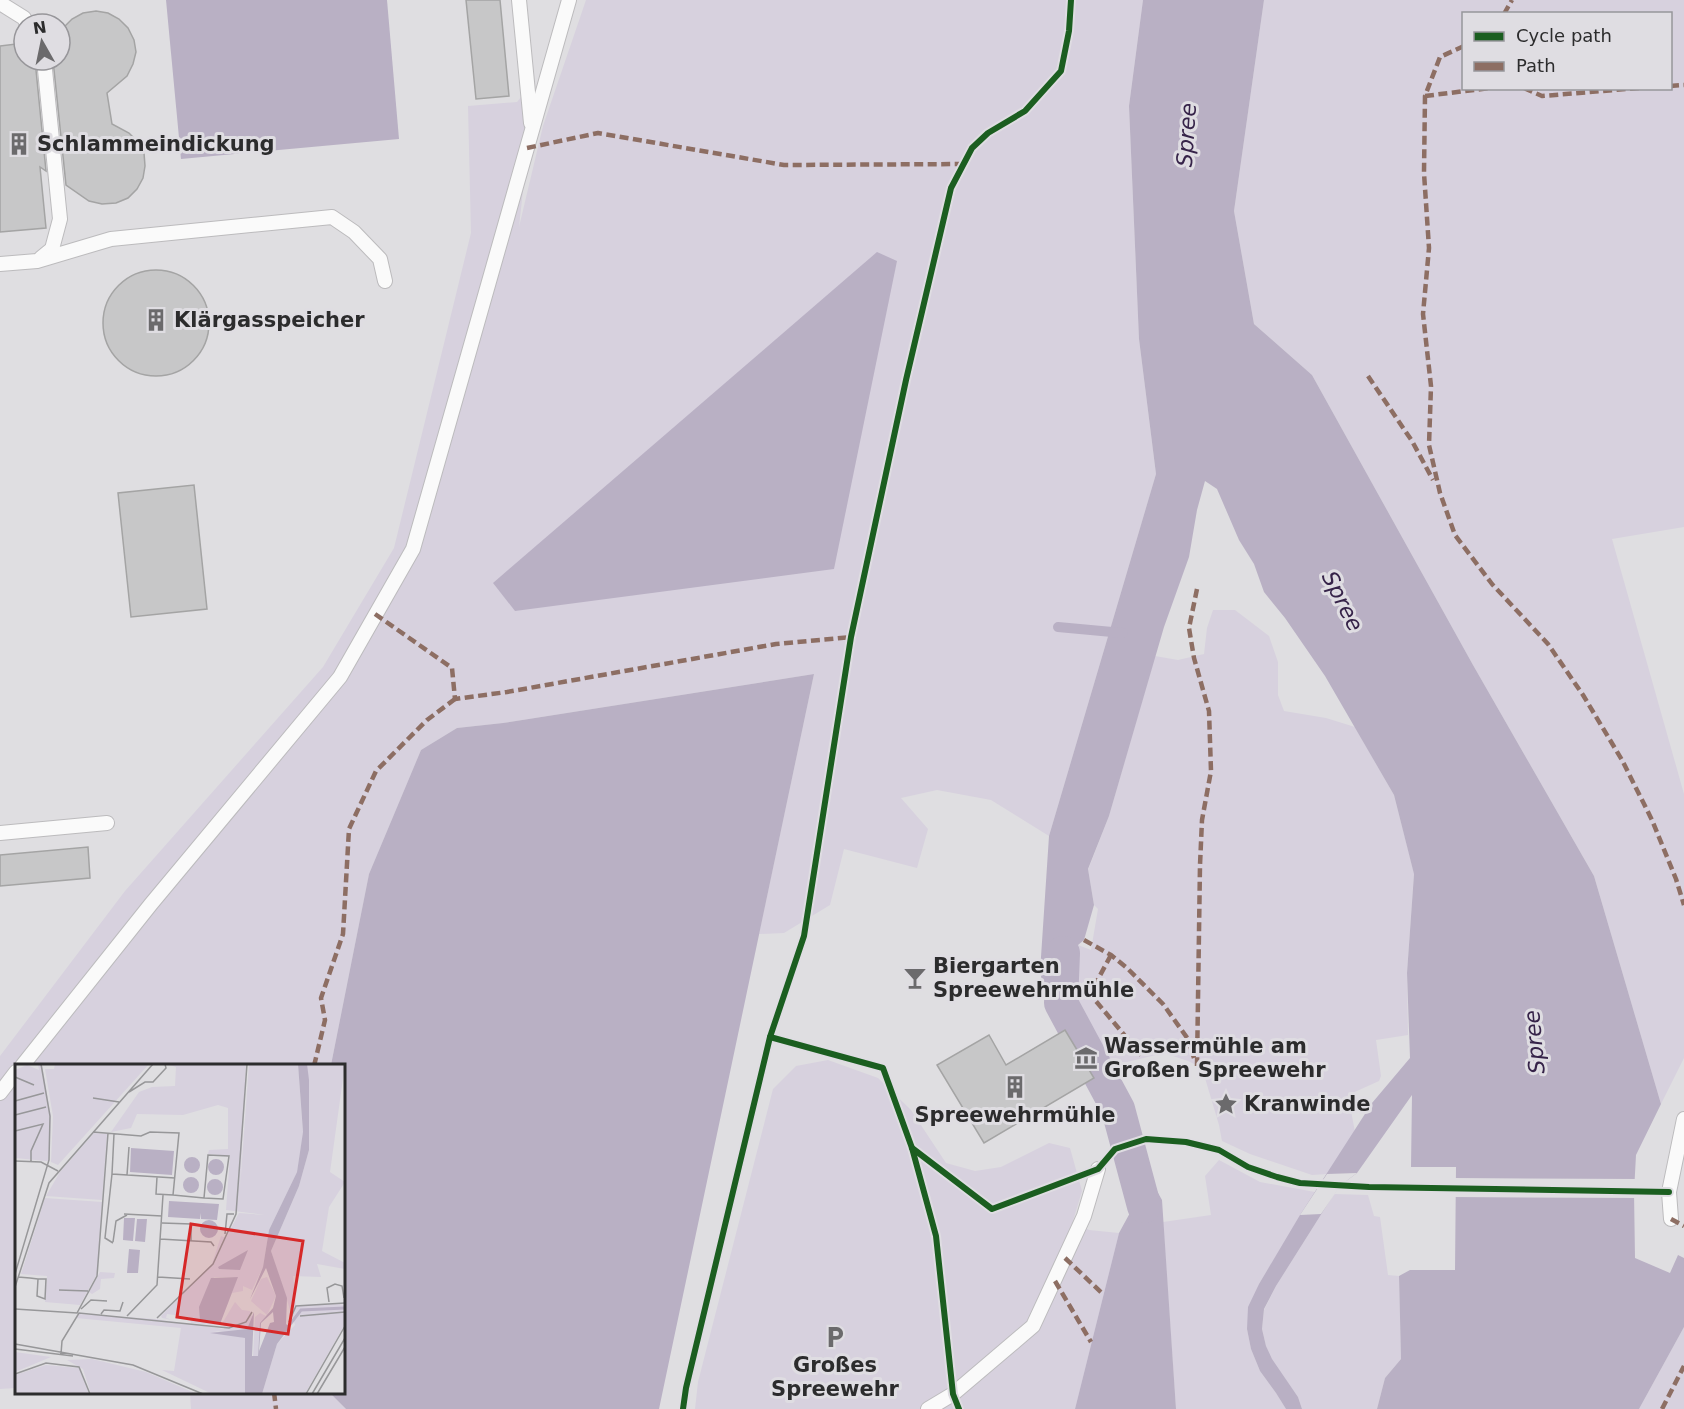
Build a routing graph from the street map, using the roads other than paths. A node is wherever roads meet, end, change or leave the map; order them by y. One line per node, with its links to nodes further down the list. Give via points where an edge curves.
1 (519, 0): 6 (lane)
2 (568, 0): 6 (lane)
3 (0, 3): 4 (lane)
4 (14, 12)
5 (45, 72): 7 (lane, via 60,219 52,249)
6 (531, 131): 12 (lane, via 413,549 340,677)
7 (37, 261): 8 (lane); 9 (lane, via 111,239 332,217 354,232 380,259)
8 (0, 264)
9 (385, 281)
10 (107, 823): 11 (lane)
11 (0, 833)
12 (23, 1064)
13 (15, 1073): 14 (lane)
14 (0, 1093)
15 (1684, 1119): 17 (lane, via 1669,1192)
16 (1098, 1169): 18 (lane, via 1084,1216 1033,1326 953,1394)
17 (1671, 1220)
18 (928, 1409)

